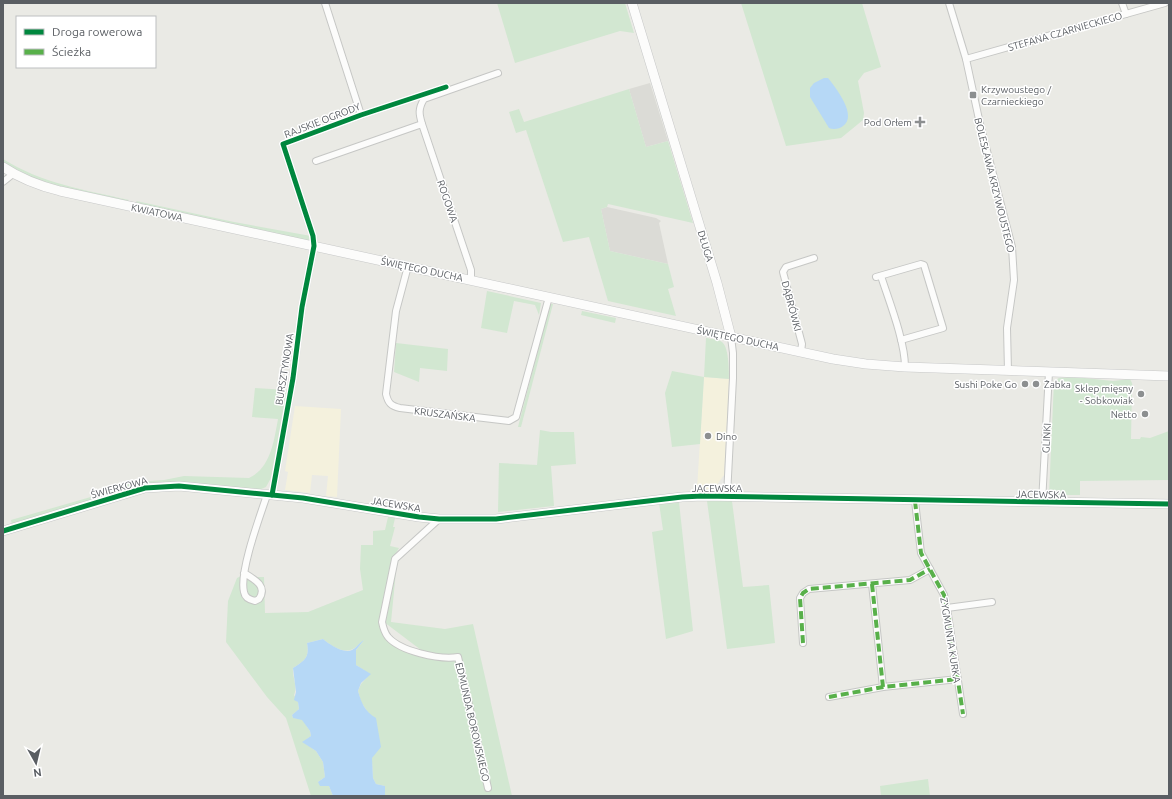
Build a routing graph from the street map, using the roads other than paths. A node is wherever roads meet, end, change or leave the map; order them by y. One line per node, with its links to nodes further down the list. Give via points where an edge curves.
1 (326, 3): 10 (street)
2 (632, 3): 21 (street, DŁUGA)
3 (949, 3): 7 (street, BOLESŁAWA KRZYWOUSTEGO)
4 (1122, 3): 6 (street)
5 (1164, 3): 6 (street, STEFANA CZARNIECKIEGO)
6 (1126, 14): 7 (street, STEFANA CZARNIECKIEGO)
7 (966, 60): 25 (street, BOLESŁAWA KRZYWOUSTEGO, via 1012,247 1014,280 1007,328)
8 (498, 74): 11 (street, ROGOWA, via 424,99 419,113)
9 (446, 86): 10 (street, RAJSKIE OGRODY)
10 (361, 115): 16 (street, RAJSKIE OGRODY, via 283,144)
11 (422, 124): 12 (street); 19 (street, ROGOWA, via 471,270)
12 (316, 161)
13 (3, 167): 14 (street, KWIATOWA)
14 (14, 174): 15 (street); 16 (street, KWIATOWA, via 35,184 60,191)
15 (3, 182)
16 (314, 246): 18 (street, ŚWIĘTEGO DUCHA); 28 (street, BURSZTYNOWA, via 302,307 293,378)
17 (814, 258): 23 (street, DĄBRÓWKI, via 786,267 783,272 802,344)
18 (408, 266): 19 (street, ŚWIĘTEGO DUCHA); 20 (street, KRUSZAŃSKA, via 396,311 386,394 392,406 400,408 509,421 516,417)
19 (471, 280): 20 (street, ŚWIĘTEGO DUCHA)
20 (549, 297): 21 (street, ŚWIĘTEGO DUCHA)
21 (731, 336): 23 (street, ŚWIĘTEGO DUCHA); 29 (street, DŁUGA, via 733,378)
22 (901, 340): 22 (street, via 943,328 924,266 921,264 878,276); 24 (street)
23 (801, 352): 24 (street, ŚWIĘTEGO DUCHA, via 860,363)
24 (904, 367): 25 (street, ŚWIĘTEGO DUCHA)
25 (1008, 371): 26 (street, ŚWIĘTEGO DUCHA)
26 (1049, 372): 27 (street, ŚWIĘTEGO DUCHA); 31 (street, GLINKI)
27 (1169, 376)
28 (270, 495): 33 (street, JACEWSKA); 34 (street, ŚWIERKOWA, via 179,486 145,488); 36 (street, BURSZTYNOWA, via 253,537)
29 (727, 496): 30 (street, JACEWSKA); 33 (street, JACEWSKA, via 682,497 496,519)
30 (916, 501): 31 (street, JACEWSKA); 35 (street, ZYGMUNTA KURKA, via 921,553)
31 (1042, 503): 32 (street, JACEWSKA)
32 (1169, 504)
33 (439, 519): 45 (street, EDMUNDA BOROWSKIEGO, via 395,559 382,622 384,631 393,642 406,648 433,656 458,657)
34 (3, 531)
35 (930, 569): 37 (street, via 910,580); 39 (street, ZYGMUNTA KURKA, via 944,595)
36 (244, 573)
37 (872, 584): 40 (street, via 809,589 803,593 800,598); 42 (street)
38 (992, 602): 39 (street)
39 (947, 608): 41 (street, ZYGMUNTA KURKA)
40 (803, 643)
41 (958, 679): 42 (street); 44 (street, ZYGMUNTA KURKA)
42 (883, 687): 43 (street)
43 (829, 697)
44 (963, 714)
45 (488, 788)

